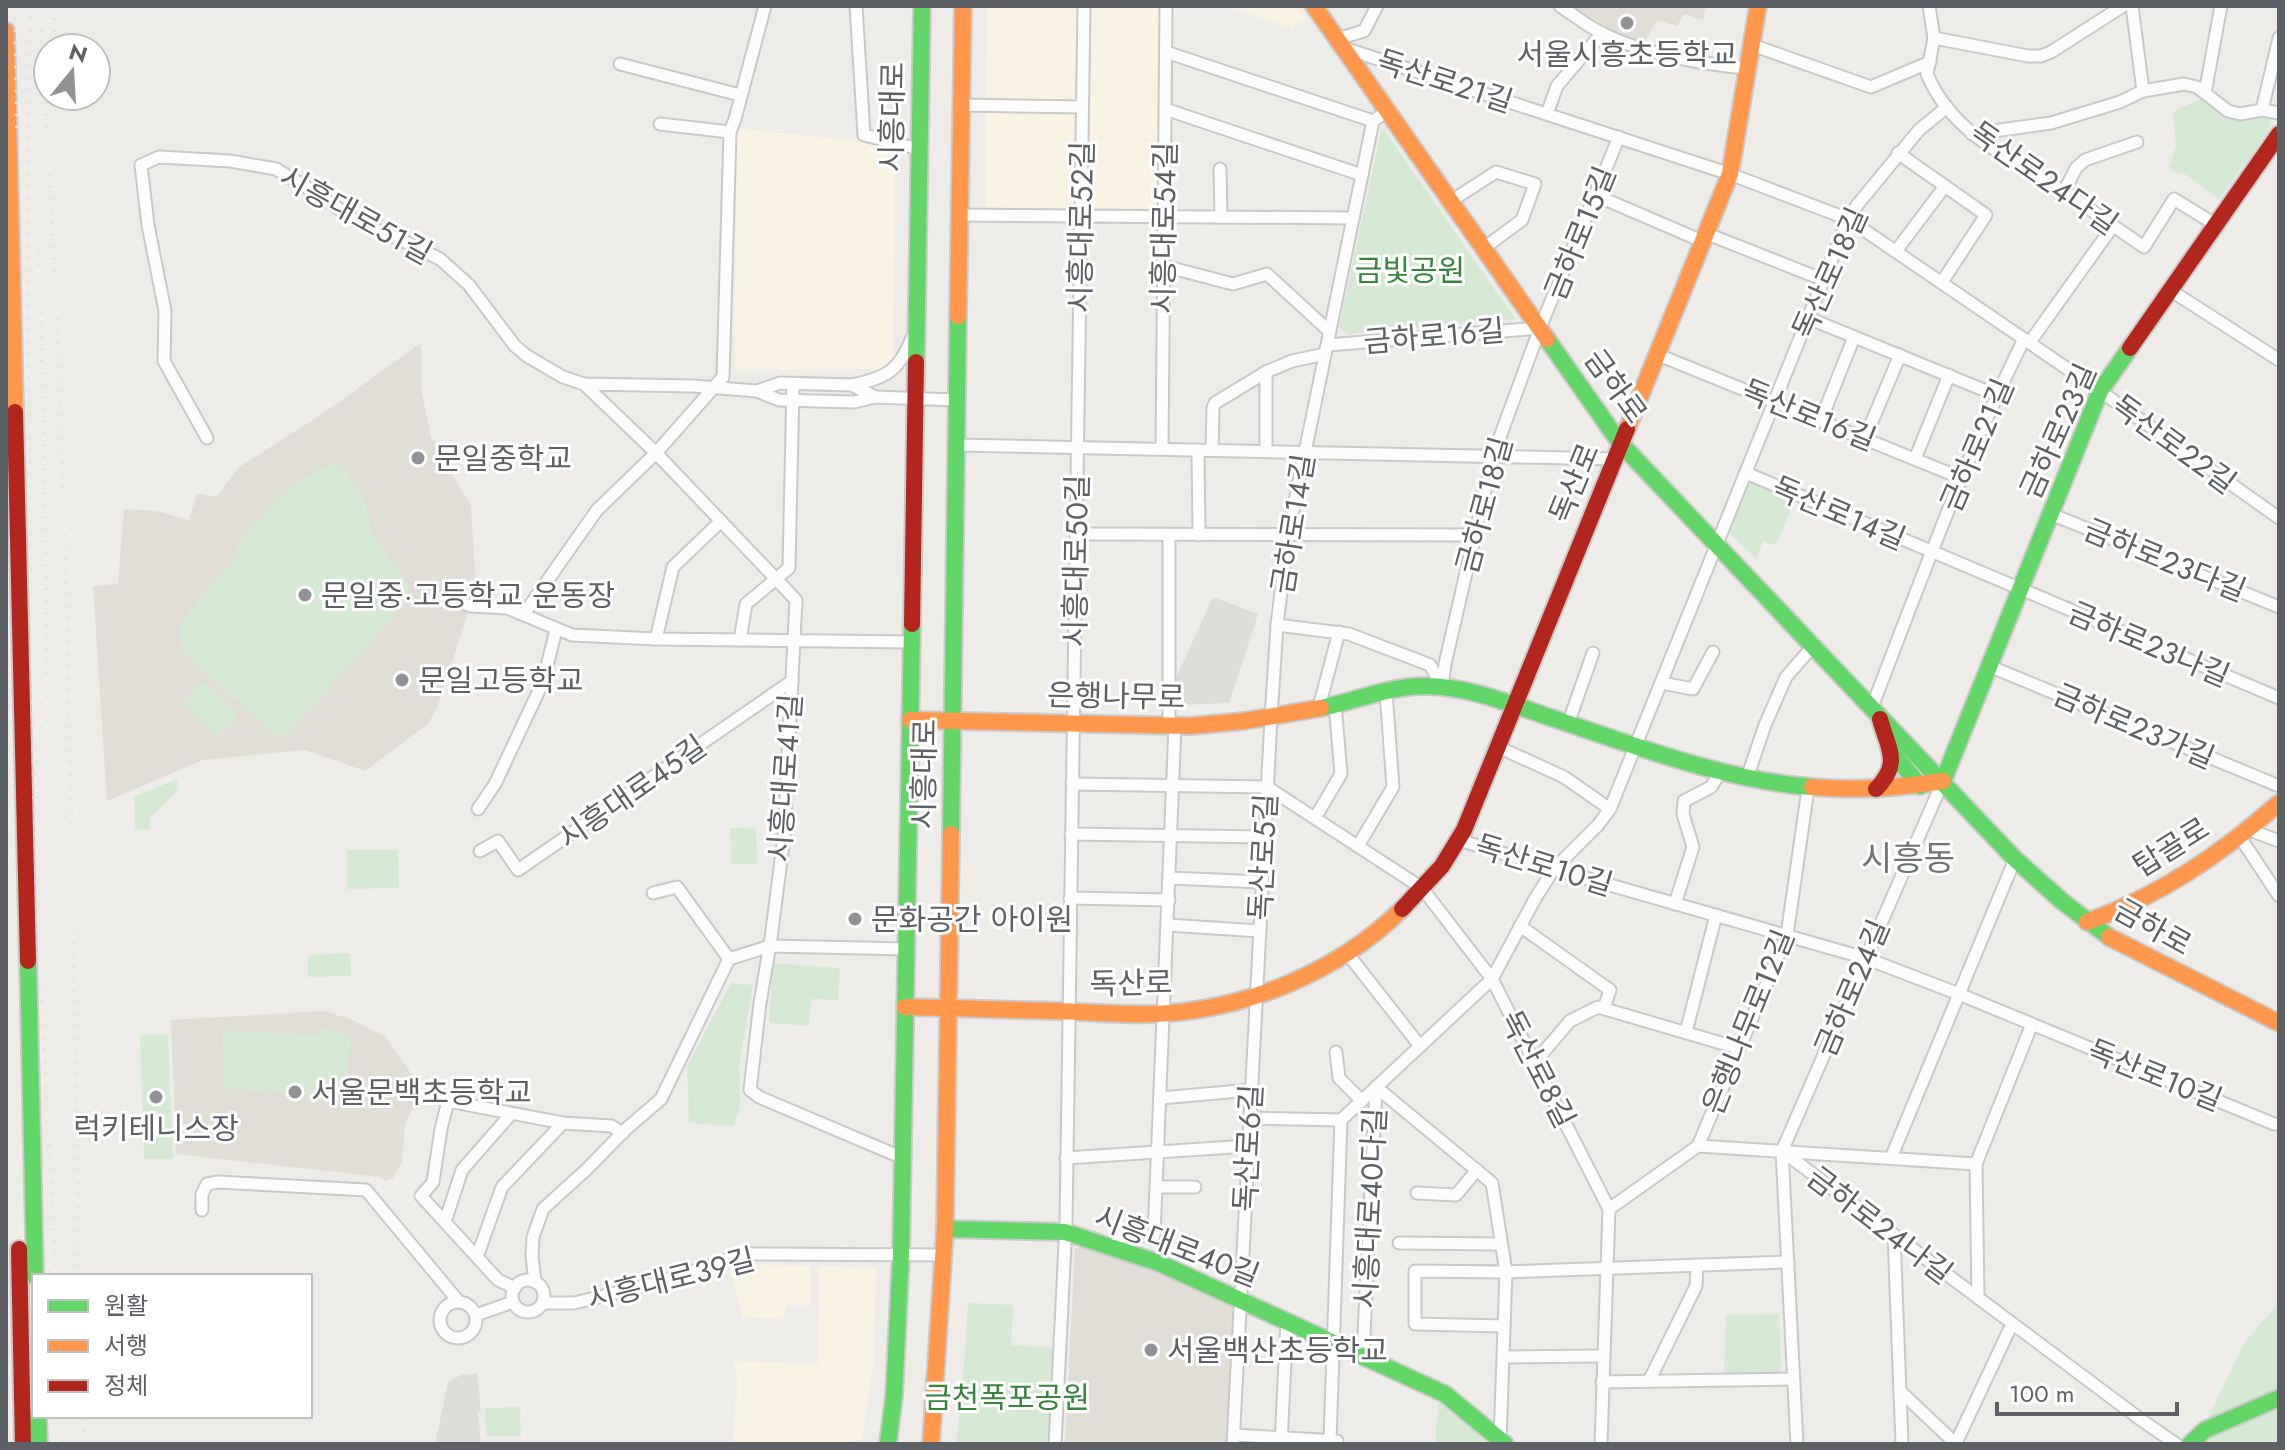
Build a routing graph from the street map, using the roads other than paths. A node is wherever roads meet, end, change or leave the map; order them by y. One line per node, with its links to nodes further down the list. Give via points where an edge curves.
1 (765, 6): 27 (street)
2 (856, 6): 43 (street, via 864,135)
3 (922, 6): 43 (main road, 시흥대로)
4 (963, 6): 28 (main road, 시흥대로)
5 (1084, 6): 29 (street, 시흥대로52길)
6 (1166, 6): 21 (street, 시흥대로54길)
7 (1314, 6): 19 (main road, 금하로)
8 (1377, 6): 19 (street, via 1364,31)
9 (1560, 6): 16 (street)
10 (1758, 6): 20 (main road, 독산로)
11 (1929, 6): 17 (street, 독산로24다길)
12 (2123, 6): 17 (street, via 2041,56)
13 (2132, 6): 25 (street)
14 (2221, 6): 26 (street)
15 (6, 31): 247 (main road)
16 (1602, 33): 24 (street, via 1688,60); 35 (street, 독산로21길, via 1557,86)
17 (1934, 38): 22 (street, 독산로24다길)
18 (2279, 38): 32 (street)
19 (1340, 43): 33 (main road, 금하로); 35 (street, 독산로21길)
20 (1752, 45): 22 (street, via 1871,87); 24 (main road, 독산로)
21 (1166, 52): 31 (street, 시흥대로54길); 36 (street)
22 (1930, 62): 30 (street, 독산로24다길, via 1927,74)
23 (620, 64): 27 (street)
24 (1748, 68): 46 (main road, 독산로)
25 (2143, 91): 26 (street, via 2184,84); 39 (street, via 2051,123)
26 (2205, 93): 32 (street, via 2228,111)
27 (740, 95): 38 (street)
28 (961, 105): 29 (street); 52 (main road, 시흥대로)
29 (1082, 107): 53 (street, 시흥대로52길)
30 (1947, 107): 39 (street, 독산로24다길); 44 (street, 독산로18길)
31 (1165, 109): 47 (street); 54 (street, 시흥대로54길)
32 (2262, 110): 34 (street)
33 (1387, 111): 36 (street); 51 (main road, 금하로)
34 (2279, 113)
35 (1547, 114): 41 (street, 독산로21길)
36 (1373, 121): 47 (street, 금하로14길)
37 (660, 124): 38 (street)
38 (730, 132): 82 (street, via 723,377)
39 (1972, 134): 49 (street, 독산로24다길)
40 (2279, 134): 58 (main road, 금하로23길)
41 (1619, 137): 46 (street, 독산로21길); 50 (street, 금하로15길)
42 (2137, 142): 49 (street, via 2085,160)
43 (919, 149): 68 (main road, 시흥대로)
44 (1898, 153): 48 (street); 57 (street, 독산로18길)
45 (1220, 169): 55 (street)
46 (1730, 174): 57 (street, 독산로22길); 60 (main road, 독산로)
47 (1362, 175): 56 (street, 금하로14길)
48 (1945, 186): 62 (street); 65 (street, via 1986,215)
49 (2064, 192): 59 (street, 독산로24다길)
50 (1595, 195): 60 (street); 69 (street, 금하로15길)
51 (1451, 201): 61 (main road, 금하로); 61 (street, via 1496,172 1535,184 1522,220)
52 (960, 215): 53 (street); 89 (main road, 시흥대로)
53 (1081, 216): 54 (street); 95 (street, 시흥대로52길)
54 (1164, 216): 55 (street); 63 (street, 시흥대로54길)
55 (1221, 217): 56 (street)
56 (1353, 218): 70 (street, 금하로14길)
57 (1848, 219): 62 (street, 독산로22길); 64 (street, 독산로18길)
58 (2216, 225): 59 (street, 독산로24다길, via 2174,199 2144,247); 66 (main road, 금하로23길)
59 (2113, 226): 72 (street)
60 (1704, 237): 64 (street); 74 (main road, 독산로)
61 (1484, 248): 69 (main road, 금하로)
62 (1896, 251): 65 (street, 독산로22길)
63 (1164, 266): 70 (street, via 1233,284 1267,274); 96 (street, 시흥대로54길)
64 (1824, 280): 67 (street, 독산로18길)
65 (1942, 282): 72 (street, 독산로22길)
66 (2170, 290): 76 (street); 84 (main road, 금하로23길)
67 (1808, 318): 71 (street); 90 (street, 독산로18길)
68 (917, 326): 81 (street, via 900,364 872,381); 87 (main road, 시흥대로)
69 (1540, 328): 73 (street, 금하로16길); 100 (main road, 금하로); 103 (street, 금하로18길)
70 (1329, 331): 73 (street, 금하로14길)
71 (1854, 337): 75 (street); 91 (street)
72 (2027, 341): 84 (street, 독산로22길); 85 (street, 금하로21길)
73 (1326, 349): 77 (street); 101 (street, 금하로14길)
74 (1656, 354): 90 (street, 독산로16길); 100 (main road, 독산로)
75 (1900, 355): 78 (street); 93 (street)
76 (2279, 360)
77 (1266, 372): 98 (street, via 1213,405); 99 (street)
78 (1949, 375): 85 (street); 104 (street)
79 (584, 384): 82 (street, 시흥대로51길); 92 (street, 시흥대로51길, via 515,346 469,285 440,259 354,220 296,179 254,164 159,157 141,165 141,176 165,311 164,361); 102 (street, 시흥대로41길)
80 (793, 384): 81 (street, 시흥대로51길); 83 (street, 시흥대로51길); 88 (street)
81 (852, 385): 86 (street, 시흥대로51길)
82 (714, 388): 83 (street, 시흥대로51길); 102 (street)
83 (757, 391): 88 (street, 시흥대로51길)
84 (2100, 391): 107 (main road, 금하로23길); 108 (street, 독산로22길)
85 (1996, 395): 106 (street, 금하로21길)
86 (875, 397): 87 (street, 시흥대로51길); 88 (street, 시흥대로51길, via 854,402)
87 (915, 399): 89 (street, 시흥대로51길); 128 (main road, 시흥대로)
88 (793, 400): 117 (street, via 789,568)
89 (957, 400): 94 (main road, 시흥대로)
90 (1775, 401): 91 (street, 독산로16길); 105 (street)
91 (1821, 420): 93 (street, 독산로16길)
92 (207, 438)
93 (1865, 438): 104 (street, 독산로16길)
94 (957, 445): 95 (street, 시흥대로50길); 144 (main road, 시흥대로)
95 (1077, 447): 96 (street, 시흥대로50길); 110 (street, 시흥대로50길)
96 (1162, 449): 97 (street, 시흥대로50길)
97 (1198, 450): 98 (street, 시흥대로50길); 112 (street)
98 (1212, 450): 99 (street, 시흥대로50길)
99 (1266, 451): 101 (street, 시흥대로50길)
100 (1617, 451): 103 (street, 시흥대로50길); 115 (main road, 금하로); 140 (main road, 독산로)
101 (1305, 452): 103 (street, 시흥대로50길); 113 (street, 금하로14길)
102 (656, 453): 109 (street, 시흥대로41길); 121 (street, via 597,510)
103 (1493, 456): 114 (street, 금하로18길)
104 (1915, 459): 106 (street, 독산로16길)
105 (1746, 473): 115 (street); 116 (street, 독산로14길)
106 (1961, 478): 116 (street, 금하로21길)
107 (2051, 514): 118 (main road, 금하로23길); 120 (street, 금하로23다길)
108 (2279, 518)
109 (721, 521): 117 (street, 시흥대로41길); 125 (street, via 673,567)
110 (1076, 534): 111 (street); 145 (street, 시흥대로50길)
111 (1169, 535): 112 (street); 147 (street)
112 (1199, 535): 113 (street)
113 (1288, 535): 114 (street); 122 (street, 금하로14길)
114 (1475, 535): 136 (street, 금하로18길)
115 (1717, 545): 129 (main road, 금하로); 135 (street)
116 (1932, 552): 118 (street); 141 (street, 금하로21길)
117 (776, 579): 126 (street, via 746,604); 127 (street, 시흥대로41길, via 796,600)
118 (2020, 590): 132 (main road, 금하로23길); 138 (street, 금하로23나길)
119 (444, 597): 121 (street)
120 (2279, 607)
121 (524, 614): 123 (street)
122 (1277, 625): 124 (street); 142 (street, 금하로14길)
123 (556, 630): 125 (street); 162 (street, via 543,682)
124 (1339, 632): 136 (street, via 1430,665); 139 (street)
125 (656, 639): 126 (street)
126 (740, 640): 127 (street)
127 (794, 641): 128 (street); 134 (street, 시흥대로41길)
128 (911, 642): 143 (main road, 시흥대로)
129 (1814, 645): 141 (main road, 금하로); 152 (street, via 1786,677)
130 (1713, 652): 135 (street, via 1693,689)
131 (1593, 653): 146 (street)
132 (1989, 666): 153 (main road, 금하로23길); 157 (street, 금하로23가길)
133 (6, 668): 275 (main road)
134 (792, 681): 172 (street, 시흥대로45길, via 518,870 498,841); 189 (street, 시흥대로41길, via 784,837)
135 (1662, 683): 148 (street)
136 (1442, 687): 137 (main road, 은행나무로); 140 (main road, 은행나무로)
137 (1386, 692): 139 (main road, 은행나무로); 171 (street, via 1393,787)
138 (2279, 698)
139 (1327, 706): 142 (main road, 은행나무로); 164 (street, via 1341,774)
140 (1514, 706): 146 (main road, 은행나무로); 149 (main road, 독산로)
141 (1875, 710): 150 (main road); 153 (main road, 금하로)
142 (1271, 718): 147 (main road, 은행나무로); 158 (street, 독산로5길)
143 (910, 720): 144 (main road, 은행나무로); 190 (main road, 시흥대로)
144 (953, 721): 145 (main road, 은행나무로); 198 (main road, 시흥대로)
145 (1074, 724): 147 (main road, 은행나무로); 154 (street, 시흥대로50길)
146 (1568, 724): 148 (main road, 은행나무로)
147 (1172, 726): 155 (street)
148 (1637, 746): 151 (main road, 은행나무로); 163 (street)
149 (1498, 747): 163 (street, via 1564,777); 169 (main road, 독산로)
150 (1890, 750): 156 (main road); 160 (main road, via 1891,773)
151 (1721, 771): 152 (main road, 은행나무로); 182 (street, via 1711,787 1684,801 1693,847)
152 (1747, 778): 159 (main road, 은행나무로)
153 (1943, 781): 156 (main road, 은행나무로); 173 (main road, 금하로); 192 (street, 금하로24길)
154 (1072, 784): 155 (street); 166 (street, 시흥대로50길)
155 (1173, 786): 158 (street); 167 (street)
156 (1920, 786): 160 (main road, 은행나무로)
157 (2279, 786)
158 (1267, 787): 164 (street, 독산로8길); 168 (street, 독산로5길)
159 (1808, 789): 160 (main road, 은행나무로); 188 (street, 은행나무로12길)
160 (1876, 789)
161 (2279, 803): 165 (main road, 탑골로)
162 (478, 809)
163 (1610, 809): 174 (street)
164 (1315, 818): 171 (street, 독산로8길)
165 (2244, 833): 170 (street); 179 (street, 탑골로); 184 (main road, 탑골로, via 2185,876)
166 (1071, 834): 167 (street); 180 (street, 시흥대로50길)
167 (1171, 836): 168 (street); 175 (street)
168 (1264, 837): 176 (street, 독산로5길)
169 (1459, 840): 174 (street, 독산로10길); 177 (main road, 독산로)
170 (2279, 841)
171 (1358, 846): 177 (street, 독산로8길)
172 (480, 851)
173 (2015, 859): 184 (main road, 금하로); 195 (street)
174 (1554, 869): 182 (street, 독산로10길); 186 (street)
175 (1170, 878): 176 (street); 181 (street)
176 (1262, 882): 187 (street, 독산로5길)
177 (1422, 888): 191 (main road, 독산로); 194 (street, 독산로8길)
178 (653, 893): 193 (street, via 677,887)
179 (2279, 896)
180 (1070, 898): 181 (street); 200 (street, 시흥대로50길)
181 (1169, 900): 185 (street)
182 (1675, 904): 183 (street, 독산로10길)
183 (1716, 915): 188 (street, 독산로10길); 204 (street)
184 (2087, 922): 202 (main road, 금하로)
185 (1168, 925): 187 (street); 201 (street)
186 (1520, 926): 194 (street); 199 (street, via 1610,990)
187 (1259, 931): 196 (street, 독산로5길)
188 (1787, 935): 192 (street, 독산로10길); 206 (street, 은행나무로12길)
189 (770, 946): 190 (street); 193 (street); 223 (street, 시흥대로41길, via 750,1090)
190 (906, 949): 197 (main road, 시흥대로)
191 (1347, 953): 196 (main road, 독산로, via 1310,975); 205 (street)
192 (1865, 958): 195 (street, 독산로10길); 221 (street, 금하로24길)
193 (729, 959): 218 (street, 시흥대로39길, via 661,1099)
194 (1492, 979): 205 (street); 208 (street, 독산로8길)
195 (1959, 994): 203 (street, 독산로10길); 225 (street)
196 (1256, 996): 201 (main road, 독산로); 210 (street, 독산로6길)
197 (905, 1007): 198 (main road, 독산로); 223 (main road, 시흥대로)
198 (949, 1008): 200 (main road, 독산로); 234 (main road, 시흥대로)
199 (1604, 1008): 204 (street); 208 (street, via 1570,1021)
200 (1067, 1012): 201 (main road, 독산로); 224 (street, 시흥대로50길)
201 (1165, 1013): 211 (street)
202 (2279, 1023)
203 (2032, 1024): 217 (street, 독산로10길); 226 (street)
204 (1686, 1032): 206 (street)
205 (1420, 1046): 209 (street)
206 (1738, 1048): 220 (street, 은행나무로12길)
207 (1336, 1052): 212 (street, via 1339,1078)
208 (1535, 1062): 231 (street, 독산로8길)
209 (1376, 1087): 212 (street); 227 (street, 시흥대로40다길); 262 (street, 시흥대로40다길)
210 (1251, 1090): 211 (street); 214 (street, 독산로6길)
211 (1161, 1098): 222 (street)
212 (1362, 1101): 215 (street)
213 (511, 1114): 216 (street); 233 (street, via 462,1170); 233 (street, via 448,1101 433,1182 421,1196)
214 (1249, 1118): 215 (street); 219 (street, 독산로6길)
215 (1341, 1120): 261 (street)
216 (563, 1123): 218 (street, via 611,1126); 242 (street, via 502,1187)
217 (2279, 1124)
218 (623, 1133): 249 (street, 시흥대로39길, via 543,1209 533,1237)
219 (1248, 1146): 222 (street); 252 (street, 독산로6길)
220 (1698, 1146): 221 (street); 231 (street, 은행나무로12길)
221 (1782, 1151): 225 (street); 236 (street, 금하로24나길); 243 (street, 금하로24길)
222 (1158, 1153): 224 (street); 228 (street)
223 (903, 1158): 240 (main road, 시흥대로)
224 (1066, 1158): 235 (street, 시흥대로50길)
225 (1891, 1158): 226 (street)
226 (1976, 1164): 251 (street, 금하로24나길)
227 (1477, 1170): 230 (street, via 1456,1195); 238 (street, 시흥대로40다길, via 1492,1183)
228 (1156, 1187): 229 (street); 239 (street, via 1154,1236 1119,1236)
229 (1195, 1187)
230 (1417, 1193)
231 (1609, 1209): 245 (street, 독산로8길)
232 (202, 1210): 248 (street, via 204,1189 218,1182 366,1190)
233 (445, 1222): 242 (street)
234 (945, 1229): 235 (main road, 시흥대로40길); 241 (main road, 시흥대로)
235 (1065, 1232): 239 (main road, 시흥대로40길); 279 (street, 시흥대로50길)
236 (1894, 1235): 251 (street, 금하로24나길); 268 (street)
237 (1399, 1243): 238 (street)
238 (1501, 1244): 246 (street, 시흥대로40다길)
239 (1115, 1248): 252 (main road, 시흥대로40길)
240 (901, 1254): 241 (street, 시흥대로39길); 255 (street, 시흥대로39길, via 745,1254 587,1300); 277 (main road, 시흥대로)
241 (944, 1255): 278 (main road, 시흥대로)
242 (477, 1257): 250 (street, via 498,1280)
243 (1788, 1262): 244 (street); 265 (street, 금하로24길)
244 (1697, 1265): 245 (street); 266 (street, via 1696,1286)
245 (1606, 1268): 246 (street); 263 (street, 독산로8길)
246 (1506, 1272): 260 (street, 시흥대로40다길); 260 (street, via 1415,1271 1415,1324)
247 (35, 1274)
248 (435, 1274): 253 (street); 257 (street, via 443,1297)
249 (535, 1282): 250 (street, via 521,1282); 255 (street, 시흥대로39길, via 544,1292)
250 (515, 1288): 254 (street)
251 (1978, 1298): 259 (street, 금하로24나길)
252 (1240, 1300): 258 (main road, 시흥대로40길); 271 (street, 독산로6길)
253 (459, 1302): 256 (street); 257 (street)
254 (513, 1302): 255 (street, 시흥대로39길, via 528,1312); 256 (street)
255 (543, 1303)
256 (476, 1315): 257 (street, via 473,1330 457,1337 444,1330)
257 (441, 1316)
258 (1287, 1320): 261 (main road, 시흥대로40길); 272 (street)
259 (2012, 1324): 283 (street); 284 (street, 금하로24나길)
260 (1504, 1326): 264 (street, 시흥대로40다길)
261 (1334, 1342): 262 (main road, 시흥대로40길); 273 (street)
262 (1363, 1355): 274 (main road, 시흥대로40길, via 1445,1394)
263 (1603, 1356): 264 (street); 267 (street, 독산로8길)
264 (1503, 1357): 274 (street, 시흥대로40다길)
265 (1793, 1379): 266 (street); 281 (street, 금하로24길)
266 (1649, 1381): 267 (street)
267 (1602, 1382): 280 (street, 독산로8길)
268 (1900, 1391): 282 (street); 283 (street)
269 (2279, 1398): 285 (main road, via 2205,1430)
270 (38, 1418): 276 (main road)
271 (1234, 1439): 272 (street)
272 (1282, 1441): 273 (street)
273 (1334, 1442)
274 (1503, 1442)
275 (23, 1444)
276 (39, 1444)
277 (888, 1444)
278 (931, 1444)
279 (1055, 1444)
280 (1601, 1444)
281 (1797, 1444)
282 (1902, 1444)
283 (1956, 1444)
284 (2176, 1444)
285 (2190, 1444)

